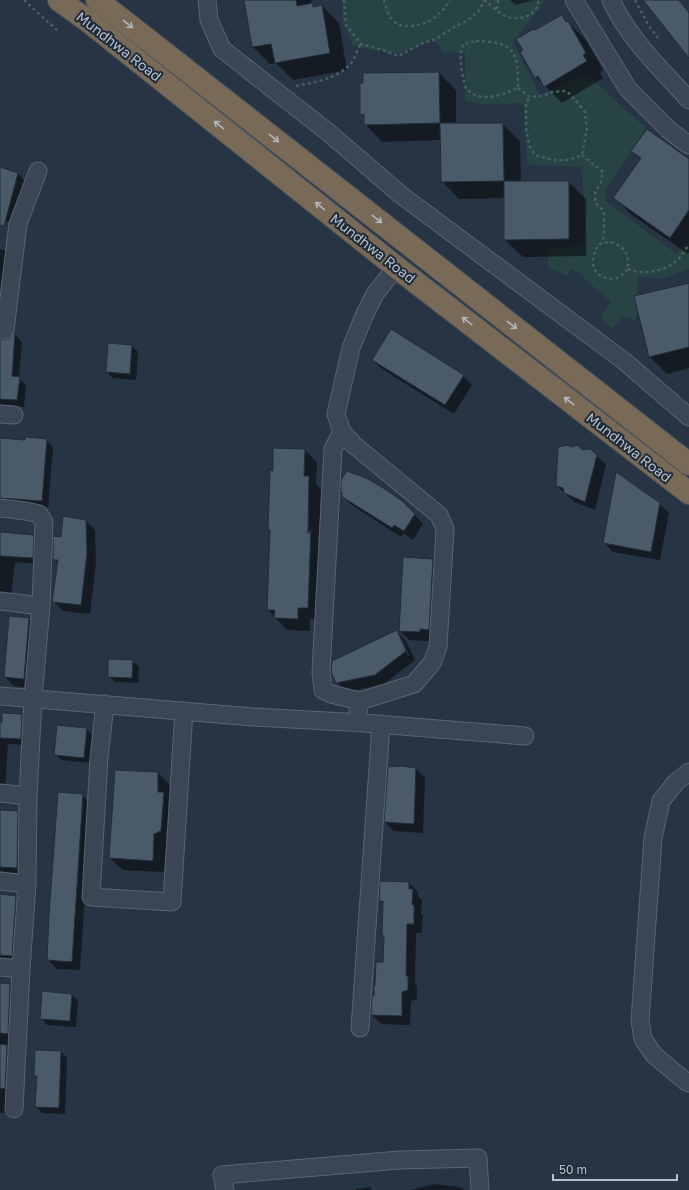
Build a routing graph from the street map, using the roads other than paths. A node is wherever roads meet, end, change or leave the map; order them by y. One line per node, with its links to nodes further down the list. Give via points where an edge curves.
1 (61, 0): 6 (highway, Mundhwa Road)
2 (207, 0): 14 (street, via 209,20 222,49 402,195 624,361)
3 (574, 0): 8 (street, via 628,89 670,131)
4 (610, 0): 7 (street, via 617,15 642,49)
5 (100, 1): 6 (street); 12 (highway, Mundhwa Road, one-way to 12)
6 (88, 21): 10 (highway, Mundhwa Road, one-way to 6)
7 (689, 100)
8 (689, 145)
9 (38, 171): 11 (street, via 18,224 5,330)
10 (396, 267): 13 (highway, Mundhwa Road, one-way to 10); 15 (street, via 374,294 351,348 336,414)
11 (0, 330)
12 (553, 357): 13 (highway); 16 (highway, Mundhwa Road)
13 (538, 377): 17 (highway, Mundhwa Road, one-way to 13)
14 (689, 417)
15 (342, 432): 23 (street, via 333,449 322,672 324,690); 23 (street, via 439,515 445,530 438,647 432,663 414,684)
16 (689, 464)
17 (689, 493)
18 (0, 508): 20 (street, via 39,514 44,522)
19 (0, 601): 20 (street)
20 (41, 606): 22 (street)
21 (0, 696): 22 (street)
22 (33, 698): 24 (street); 31 (street)
23 (360, 701): 26 (street)
24 (105, 704): 25 (street); 25 (street, via 99,758 91,897 172,902)
25 (184, 711): 26 (street)
26 (357, 722): 27 (street)
27 (381, 724): 28 (street); 36 (street)
28 (526, 736)
29 (689, 772): 37 (street, via 676,782 661,801 654,838 640,1022 643,1039 654,1055)
30 (0, 793): 31 (street)
31 (28, 796): 33 (street)
32 (0, 881): 33 (street)
33 (27, 884): 35 (street)
34 (0, 967): 35 (street)
35 (21, 969): 38 (street)
36 (360, 1028)
37 (689, 1083)
38 (14, 1109)
39 (225, 1190): 40 (street, via 222,1174 400,1160 478,1158)
40 (480, 1190)

